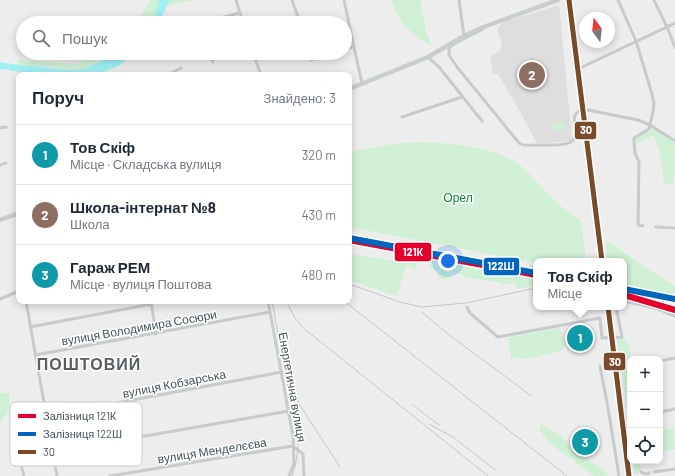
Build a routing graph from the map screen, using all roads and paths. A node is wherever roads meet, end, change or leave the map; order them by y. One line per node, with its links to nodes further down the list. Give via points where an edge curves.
1 (236, 0): 9 (street)
2 (292, 0): 12 (street)
3 (344, 0): 13 (street)
4 (459, 0): 17 (street)
5 (558, 0): 15 (main road)
6 (569, 0): 25 (main road)
7 (618, 0): 18 (street)
8 (654, 0): 16 (street)
9 (239, 13): 10 (street); 11 (street)
10 (228, 16)
11 (240, 16)
12 (298, 16)
13 (347, 16)
14 (675, 23): 16 (street)
15 (490, 24): 17 (main road); 31 (street, via 452,45 448,49 449,55 519,143 569,143 574,139 577,130 576,113)
16 (667, 27): 18 (street); 21 (street)
17 (464, 36): 22 (main road)
18 (636, 41): 25 (street); 32 (street, via 654,103)
19 (352, 42): 20 (street)
20 (353, 47): 28 (street)
21 (675, 47)
22 (429, 57): 28 (main road); 30 (street)
23 (256, 60): 27 (street)
24 (181, 68): 26 (street)
25 (578, 69): 31 (main road)
26 (174, 72)
27 (260, 72)
28 (362, 84): 29 (main road)
29 (352, 88)
30 (462, 97): 33 (street); 35 (street)
31 (583, 109): 34 (street); 47 (main road)
32 (652, 115): 34 (street, via 647,120); 36 (street)
33 (402, 117)
34 (638, 120): 36 (street)
35 (482, 121)
36 (650, 124): 39 (street); 44 (street, via 646,131 634,138 639,162 638,225)
37 (6, 127): 38 (street)
38 (0, 128)
39 (675, 141)
40 (6, 163): 41 (street)
41 (0, 165)
42 (16, 215): 43 (main road)
43 (0, 220)
44 (644, 226)
45 (656, 227): 46 (street)
46 (675, 228)
47 (602, 258)
48 (16, 292): 49 (street)
49 (0, 299)
50 (627, 302): 59 (street, via 658,308)
51 (26, 304): 60 (street)
52 (141, 304): 60 (street)
53 (151, 304): 61 (street)
54 (269, 304): 58 (street, Енергетична вулиця)
55 (467, 307): 57 (street, via 470,313 498,337 600,318 602,338 622,337)
56 (608, 310): 86 (main road, bridge)
57 (617, 310)
58 (270, 312): 61 (street, вулиця Володимира Сосюри); 66 (street, Енергетична вулиця)
59 (675, 316)
60 (30, 327): 62 (street)
61 (156, 334): 62 (street, вулиця Володимира Сосюри)
62 (35, 355): 67 (street)
63 (675, 358): 64 (street)
64 (663, 360)
65 (600, 366): 85 (street)
66 (282, 372): 68 (street, вулиця Кобзарська); 70 (street, Енергетична вулиця)
67 (44, 402)
68 (122, 402)
69 (675, 409): 71 (street)
70 (289, 411): 72 (street); 73 (street, Енергетична вулиця)
71 (663, 411)
72 (142, 437)
73 (294, 447): 82 (street, вулиця Менделєєва); 83 (street, Енергетична вулиця, via 294,464); 84 (street, via 303,454)
74 (21, 466): 80 (street)
75 (55, 466): 81 (street)
76 (675, 469): 78 (street)
77 (641, 472): 79 (street)
78 (654, 472)
79 (649, 473)
80 (24, 476)
81 (57, 476)
82 (110, 476)
83 (289, 476)
84 (304, 476)
85 (619, 476)
86 (629, 476)

